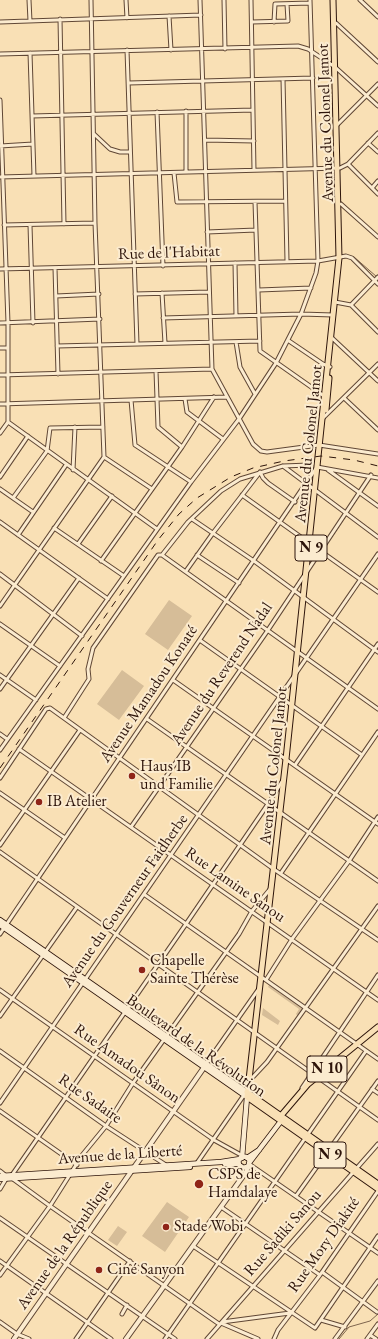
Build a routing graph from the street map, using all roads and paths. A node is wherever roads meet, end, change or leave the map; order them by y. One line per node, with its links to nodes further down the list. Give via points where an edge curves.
1 (29, 0): 18 (street)
2 (91, 0): 17 (street)
3 (126, 0): 14 (street)
4 (200, 0): 12 (street)
5 (224, 0): 25 (street)
6 (251, 0): 20 (street)
7 (333, 0): 34 (main road, Avenue du Colonel Jamot / N 9)
8 (336, 0): 22 (main road, Avenue du Colonel Jamot / N 9)
9 (362, 1): 15 (street)
10 (310, 2): 11 (street); 30 (street)
11 (287, 4): 21 (street, via 274,5); 21 (street, via 288,21)
12 (201, 15): 13 (street); 24 (street)
13 (169, 16): 14 (street); 27 (street)
14 (127, 18): 17 (street)
15 (378, 18)
16 (60, 19): 17 (street); 18 (street); 29 (street)
17 (92, 19): 28 (street)
18 (30, 21): 19 (street)
19 (0, 22)
20 (252, 22): 21 (street); 23 (street)
21 (274, 22)
22 (336, 23): 33 (street); 34 (main road, Avenue du Colonel Jamot / N 9)
23 (252, 48): 25 (street); 30 (street, via 298,46); 37 (street)
24 (202, 49): 25 (street); 27 (street); 38 (street)
25 (226, 49)
26 (127, 50): 27 (street); 28 (street); 39 (street)
27 (172, 50)
28 (93, 51): 29 (street); 49 (street)
29 (60, 52): 31 (street); 50 (street)
30 (312, 52): 34 (street); 35 (street)
31 (30, 53): 32 (street); 52 (street)
32 (0, 54)
33 (378, 62)
34 (336, 68): 41 (street); 53 (main road, Avenue du Colonel Jamot / N 9)
35 (313, 78): 36 (street); 66 (street)
36 (283, 79): 37 (street); 65 (street)
37 (252, 80): 38 (street); 45 (street)
38 (204, 81): 39 (street); 44 (street)
39 (129, 83): 48 (street)
40 (378, 84): 41 (street)
41 (367, 96): 43 (street); 53 (street)
42 (0, 100): 51 (street)
43 (378, 106)
44 (204, 110): 45 (street); 46 (street); 56 (street)
45 (253, 110): 57 (street)
46 (186, 111): 47 (street); 68 (street)
47 (157, 112): 48 (street); 70 (street)
48 (130, 113): 49 (street); 61 (street)
49 (94, 114): 50 (street); 55 (street)
50 (62, 115): 52 (street); 74 (street)
51 (0, 116): 60 (street)
52 (32, 116): 59 (street)
53 (338, 124): 64 (main road, Avenue du Colonel Jamot / N 9)
54 (378, 133): 58 (street)
55 (94, 134): 61 (street, via 106,147 115,152); 72 (street)
56 (205, 140): 57 (street); 69 (street)
57 (254, 141): 67 (street)
58 (368, 143): 62 (street); 63 (street)
59 (33, 144): 60 (street); 75 (street)
60 (1, 146): 76 (street)
61 (130, 152): 73 (street)
62 (378, 152)
63 (348, 164): 64 (street); 78 (street)
64 (339, 168): 66 (street); 83 (main road, Avenue du Colonel Jamot / N 9); 94 (main road, Avenue du Colonel Jamot / N 9)
65 (284, 169): 66 (street); 67 (street); 81 (street)
66 (316, 169): 96 (street)
67 (254, 170): 69 (street)
68 (186, 172): 69 (street); 71 (street)
69 (206, 172): 80 (street)
70 (159, 173): 71 (street); 73 (street); 101 (street)
71 (174, 173): 80 (street, via 176,201)
72 (95, 174): 73 (street); 74 (street); 85 (street)
73 (131, 174): 100 (street)
74 (63, 175): 75 (street); 86 (street)
75 (34, 176): 76 (street)
76 (1, 177): 84 (street)
77 (378, 181): 78 (street)
78 (372, 188): 79 (street)
79 (378, 194)
80 (206, 201): 82 (street); 91 (street)
81 (285, 201): 82 (street); 95 (street)
82 (255, 202): 90 (street)
83 (341, 204): 92 (street); 94 (main road, Avenue du Colonel Jamot / N 9)
84 (2, 208): 87 (street)
85 (95, 223): 86 (street); 102 (street)
86 (64, 224): 88 (street)
87 (4, 225): 88 (street); 105 (street)
88 (30, 225): 106 (street)
89 (378, 229): 92 (street)
90 (256, 230): 91 (street); 97 (street)
91 (207, 232): 99 (street)
92 (374, 233): 93 (street)
93 (378, 237)
94 (341, 258): 96 (street, Rue de l'Habitat); 108 (street, via 352,258); 117 (main road, Avenue du Colonel Jamot / N 9)
95 (287, 261): 96 (street, Rue de l'Habitat); 97 (street, Rue de l'Habitat)
96 (318, 261): 110 (street)
97 (258, 262): 98 (street, Rue de l'Habitat); 111 (street)
98 (235, 263): 99 (street, Rue de l'Habitat); 121 (street)
99 (208, 264): 101 (street, Rue de l'Habitat); 112 (street)
100 (134, 266): 101 (street, Rue de l'Habitat); 102 (street, Rue de l'Habitat); 115 (street)
101 (163, 266)
102 (98, 267): 103 (street, Rue de l'Habitat); 114 (street)
103 (55, 268): 106 (street, Rue de l'Habitat); 116 (street)
104 (0, 269): 105 (street, Rue de l'Habitat)
105 (6, 269): 106 (street, Rue de l'Habitat); 128 (street)
106 (31, 269): 129 (street)
107 (378, 277): 108 (street)
108 (375, 280): 109 (street); 118 (street)
109 (378, 284)
110 (311, 288): 111 (street); 119 (street)
111 (259, 290): 122 (street)
112 (209, 292): 113 (street); 123 (street)
113 (162, 293): 115 (street); 124 (street)
114 (98, 294): 116 (street); 125 (street)
115 (135, 294): 136 (street)
116 (56, 296): 126 (street)
117 (336, 302): 118 (street); 120 (main road, Avenue du Colonel Jamot / N 9); 131 (main road, Avenue du Colonel Jamot / N 9)
118 (351, 305): 130 (street)
119 (301, 314): 120 (street); 122 (street); 133 (street)
120 (333, 315): 131 (main road, Avenue du Colonel Jamot / N 9)
121 (236, 316): 122 (street); 123 (street)
122 (259, 316): 132 (street)
123 (210, 317): 124 (street); 134 (street)
124 (164, 318): 137 (street)
125 (100, 319): 126 (street); 138 (street)
126 (56, 322): 129 (street); 139 (street)
127 (0, 323): 128 (street)
128 (8, 323): 129 (street); 141 (street)
129 (33, 323)
130 (378, 332)
131 (332, 338): 144 (main road, Avenue du Colonel Jamot / N 9); 148 (street)
132 (260, 341): 135 (street); 142 (street, via 261,352)
133 (289, 341): 142 (street); 144 (street)
134 (211, 342): 135 (street); 137 (street); 145 (street)
135 (236, 342): 153 (street, via 240,367)
136 (137, 344): 137 (street); 138 (street)
137 (165, 344)
138 (101, 345): 139 (street); 147 (street)
139 (57, 346): 149 (street)
140 (0, 348): 141 (street)
141 (8, 348): 150 (street)
142 (276, 363): 153 (street); 154 (street)
143 (378, 364): 148 (street)
144 (329, 366): 154 (main road, Avenue du Colonel Jamot / N 9); 164 (main road, Avenue du Colonel Jamot / N 9)
145 (212, 369): 146 (street); 156 (street)
146 (156, 371): 147 (street); 158 (street)
147 (102, 373): 149 (street); 161 (street)
148 (369, 373): 152 (street); 157 (street)
149 (58, 374): 150 (street)
150 (7, 375): 151 (street); 163 (street)
151 (0, 376)
152 (378, 381)
153 (255, 394): 165 (street)
154 (324, 396): 164 (main road, Avenue du Colonel Jamot / N 9)
155 (214, 397): 156 (street); 159 (street); 166 (street)
156 (227, 397): 165 (street)
157 (344, 398): 164 (street); 170 (street)
158 (156, 399): 159 (street); 160 (street); 175 (street, via 158,427)
159 (185, 399): 166 (street, via 187,412)
160 (131, 400): 161 (street); 181 (street, via 134,444)
161 (102, 401): 163 (street); 168 (street)
162 (0, 404): 163 (street)
163 (8, 404): 167 (street)
164 (323, 418): 174 (main road, Avenue du Colonel Jamot / N 9)
165 (239, 419): 173 (street); 174 (street, via 253,444 261,451)
166 (199, 421): 173 (street); 175 (street)
167 (8, 422): 171 (street); 172 (street)
168 (103, 426): 169 (street); 178 (street)
169 (75, 427): 176 (street, via 50,428); 185 (street)
170 (378, 430)
171 (0, 433)
172 (28, 436): 176 (street); 188 (street)
173 (224, 439): 191 (street)
174 (321, 445): 177 (street); 183 (main road, Avenue du Colonel Jamot / N 9)
175 (182, 447): 181 (street)
176 (47, 451): 179 (street); 199 (street)
177 (378, 454)
178 (104, 457): 190 (street); 194 (street)
179 (66, 465): 185 (street); 202 (street)
180 (309, 465): 182 (street)
181 (167, 466): 191 (street); 194 (street)
182 (284, 466): 186 (street); 192 (street)
183 (319, 467): 184 (street); 192 (street, Avenue Mamadou Konaté); 195 (main road, Avenue du Colonel Jamot / N 9)
184 (326, 468): 187 (street); 196 (street)
185 (73, 470): 190 (street)
186 (260, 472): 197 (street); 200 (street, via 268,483); 205 (street, via 222,491)
187 (372, 475): 189 (street); 196 (street, Avenue du Reverend Nadal)
188 (0, 477)
189 (378, 478)
190 (88, 479): 198 (street); 208 (street)
191 (191, 482): 209 (street)
192 (307, 484): 195 (street); 200 (street, Avenue Mamadou Konaté)
193 (0, 489): 199 (street)
194 (152, 489): 203 (street)
195 (316, 491): 204 (street); 214 (main road, Avenue du Colonel Jamot / N 9)
196 (360, 493): 201 (street); 204 (street, Avenue du Reverend Nadal)
197 (242, 495): 207 (street); 210 (street)
198 (112, 496): 203 (street); 213 (street)
199 (13, 498): 202 (street)
200 (294, 502): 207 (street, Avenue Mamadou Konaté)
201 (378, 506)
202 (33, 512): 211 (street)
203 (135, 513): 209 (street); 220 (street)
204 (346, 513): 212 (street); 216 (street, Avenue du Reverend Nadal)
205 (192, 519): 210 (street); 219 (street)
206 (0, 522): 211 (street)
207 (280, 523): 214 (street); 221 (street, Avenue Mamadou Konaté)
208 (54, 528): 213 (street); 215 (street)
209 (157, 530): 225 (street)
210 (212, 533): 217 (street); 221 (street)
211 (18, 535): 215 (street)
212 (378, 537)
213 (78, 544): 220 (street)
214 (310, 544): 216 (street); 223 (main road, Avenue du Colonel Jamot / N 9)
215 (39, 550): 226 (street); 229 (street)
216 (321, 552): 223 (street, Avenue du Reverend Nadal); 227 (street)
217 (197, 554): 222 (street); 228 (street)
218 (378, 554): 227 (street, Avenue du Gouverneur Faidherbe)
219 (162, 555): 222 (street); 261 (street, via 158,555 93,648 88,669 89,679)
220 (101, 561): 225 (street)
221 (254, 561): 228 (street, Avenue Mamadou Konaté); 230 (street)
222 (186, 571): 234 (street)
223 (307, 571): 230 (street, Avenue du Reverend Nadal); 233 (main road, Avenue du Colonel Jamot / N 9)
224 (0, 574): 229 (street)
225 (124, 576): 232 (street)
226 (79, 578): 232 (street); 236 (street)
227 (360, 579): 231 (street); 237 (street, Avenue du Gouverneur Faidherbe)
228 (240, 583): 234 (street, Avenue Mamadou Konaté)
229 (15, 584): 235 (street); 236 (street)
230 (293, 591): 233 (street); 239 (street, Avenue du Reverend Nadal)
231 (378, 592)
232 (108, 599): 240 (street)
233 (304, 599): 237 (street); 245 (main road, Avenue du Colonel Jamot / N 9)
234 (227, 601): 239 (street); 241 (street, Avenue Mamadou Konaté)
235 (0, 606)
236 (52, 613): 240 (street); 243 (street)
237 (334, 620): 244 (street); 247 (street, Avenue du Gouverneur Faidherbe)
238 (0, 624): 243 (street)
239 (268, 630): 245 (street); 249 (street, Avenue du Reverend Nadal)
240 (82, 636): 248 (street)
241 (201, 641): 249 (street); 253 (street, Avenue Mamadou Konaté)
242 (378, 644): 244 (street)
243 (30, 645): 248 (street); 252 (street)
244 (374, 650): 246 (street); 254 (street)
245 (299, 652): 247 (street); 251 (main road, Avenue du Colonel Jamot / N 9)
246 (378, 652)
247 (307, 659): 251 (street, Avenue du Gouverneur Faidherbe); 254 (street)
248 (60, 666): 257 (street)
249 (240, 668): 256 (street); 259 (street, Avenue du Reverend Nadal)
250 (0, 675): 252 (street)
251 (296, 675): 256 (street, Avenue du Gouverneur Faidherbe); 258 (main road, Avenue du Colonel Jamot / N 9)
252 (7, 679): 255 (street); 257 (street)
253 (173, 680): 259 (street); 262 (street, Avenue Mamadou Konaté)
254 (348, 688): 260 (street); 263 (street)
255 (0, 689)
256 (279, 696): 258 (street); 267 (street, Avenue du Gouverneur Faidherbe)
257 (36, 700): 268 (street)
258 (292, 707): 263 (street); 274 (main road, Avenue du Colonel Jamot / N 9)
259 (213, 708): 267 (street); 269 (street, Avenue du Reverend Nadal)
260 (378, 709)
261 (64, 718): 264 (street); 270 (street, via 50,708 46,709)
262 (147, 719): 269 (street); 273 (street, Avenue Mamadou Konaté)
263 (322, 727): 272 (street); 275 (street)
264 (80, 730): 273 (street); 276 (street)
265 (378, 732): 272 (street)
266 (0, 734): 268 (street)
267 (254, 736): 274 (street); 277 (street, Avenue du Gouverneur Faidherbe)
268 (7, 739): 271 (street)
269 (187, 747): 277 (street); 280 (street, Avenue du Reverend Nadal)
270 (19, 749): 276 (street, Rue Lamine Sanou); 278 (street)
271 (0, 750)
272 (362, 755): 282 (street)
273 (120, 758): 280 (street); 283 (street, Avenue Mamadou Konaté)
274 (287, 760): 275 (street); 279 (main road, Avenue du Colonel Jamot / N 9); 286 (main road, Avenue du Colonel Jamot / N 9)
275 (295, 765): 282 (street)
276 (51, 771): 283 (street, Rue Lamine Sanou); 285 (street)
277 (227, 775): 284 (street); 287 (street, Avenue du Gouverneur Faidherbe)
278 (0, 778)
279 (283, 778): 284 (street); 286 (main road, Avenue du Colonel Jamot / N 9)
280 (159, 787): 287 (street); 290 (street, Avenue du Reverend Nadal)
281 (0, 793): 285 (street)
282 (336, 794): 289 (street); 291 (street)
283 (92, 800): 290 (street, Rue Lamine Sanou); 292 (street, Avenue Mamadou Konaté)
284 (268, 804): 286 (street); 293 (street)
285 (24, 810): 292 (street); 294 (street)
286 (280, 812): 291 (street); 298 (main road, Avenue du Colonel Jamot / N 9)
287 (199, 816): 293 (street); 296 (street, Avenue du Gouverneur Faidherbe)
288 (378, 817): 289 (street)
289 (376, 823): 297 (street)
290 (132, 827): 296 (street, Rue Lamine Sanou)
291 (309, 832): 297 (street); 299 (street)
292 (65, 838): 300 (street, Avenue Mamadou Konaté)
293 (240, 845): 298 (street); 302 (street)
294 (0, 846)
295 (0, 852): 300 (street)
296 (172, 856): 302 (street, Rue Lamine Sanou); 304 (street, Avenue du Gouverneur Faidherbe)
297 (349, 861): 301 (street); 305 (street)
298 (274, 869): 299 (street); 303 (main road, Avenue du Colonel Jamot / N 9)
299 (281, 874): 305 (street)
300 (38, 879): 307 (street); 312 (street, Avenue Mamadou Konaté)
301 (378, 881)
302 (213, 884): 308 (street, Rue Lamine Sanou); 311 (street)
303 (272, 886): 308 (street); 310 (main road, Avenue du Colonel Jamot / N 9)
304 (145, 895): 311 (street); 315 (street, Avenue du Gouverneur Faidherbe)
305 (319, 899): 313 (street); 316 (street)
306 (378, 906): 313 (street)
307 (77, 908): 315 (street); 319 (street)
308 (252, 911): 310 (street, Rue Lamine Sanou); 318 (street)
309 (0, 920): 312 (main road, Boulevard de la Révolution)
310 (268, 923): 316 (street, Rue Lamine Sanou); 323 (main road, Avenue du Colonel Jamot / N 9)
311 (186, 924): 318 (street); 320 (street)
312 (4, 926): 314 (street, Avenue Mamadou Konaté); 319 (main road, Boulevard de la Révolution)
313 (362, 929): 317 (street); 321 (street)
314 (0, 934)
315 (117, 936): 320 (street); 324 (street, Avenue du Gouverneur Faidherbe)
316 (292, 939): 321 (street, Rue Lamine Sanou); 323 (street)
317 (378, 940)
318 (226, 952): 323 (street); 327 (street)
319 (45, 954): 324 (main road, Boulevard de la Révolution); 329 (street)
320 (158, 964): 327 (street); 332 (street)
321 (333, 969): 328 (street, Rue Lamine Sanou); 331 (street)
322 (378, 975): 328 (street)
323 (263, 978): 325 (main road, Avenue du Colonel Jamot / N 9); 331 (street)
324 (85, 981): 332 (main road, Boulevard de la Révolution); 335 (street, Avenue du Gouverneur Faidherbe)
325 (260, 987): 334 (street); 339 (main road, Avenue du Colonel Jamot / N 9)
326 (0, 990): 329 (street, Rue Amadou Sânon)
327 (197, 991): 334 (street); 340 (street)
328 (367, 992): 330 (street, Rue Lamine Sanou); 337 (street)
329 (12, 998): 333 (street); 335 (street, Rue Amadou Sânon)
330 (378, 1000)
331 (305, 1008): 337 (street); 342 (street)
332 (126, 1010): 340 (main road, Boulevard de la Révolution); 345 (street)
333 (0, 1016)
334 (237, 1019): 339 (street); 347 (street)
335 (53, 1027): 345 (street, Rue Amadou Sânon); 348 (street, Avenue du Gouverneur Faidherbe)
336 (378, 1027): 341 (main road, N 10)
337 (339, 1031): 341 (street); 349 (street)
338 (378, 1031): 341 (main road, N 10)
339 (255, 1033): 342 (street); 350 (main road, Avenue du Colonel Jamot / N 9)
340 (165, 1037): 347 (main road, Boulevard de la Révolution); 353 (street)
341 (358, 1045): 343 (street); 351 (main road, N 10)
342 (277, 1047): 349 (street); 350 (street, via 267,1062)
343 (366, 1050): 346 (street); 355 (street)
344 (0, 1051): 348 (street, Rue Sadaire)
345 (94, 1055): 353 (street, Rue Amadou Sânon); 358 (street)
346 (378, 1059)
347 (205, 1065): 359 (main road, Boulevard de la Révolution); 363 (street, Avenue de la République)
348 (24, 1068): 358 (street, Rue Sadaire); 360 (street, Avenue du Gouverneur Faidherbe)
349 (311, 1073): 351 (street); 356 (street)
350 (250, 1078): 359 (main road, Avenue du Colonel Jamot / N 9)
351 (318, 1078): 355 (street); 356 (main road, N 10); 364 (main road, N 10)
352 (378, 1080): 354 (street)
353 (133, 1083): 363 (street, Rue Amadou Sânon); 366 (street)
354 (372, 1089): 357 (street); 361 (street)
355 (337, 1091): 361 (street); 367 (street)
356 (299, 1092): 364 (main road, N 10)
357 (378, 1093)
358 (65, 1097): 366 (street, Rue Sadaire); 368 (street)
359 (248, 1097): 364 (main road, Boulevard de la Révolution / N 9); 369 (street); 374 (main road, Avenue du Colonel Jamot)
360 (0, 1103)
361 (360, 1107): 365 (street); 373 (street)
362 (0, 1111): 368 (street)
363 (172, 1111): 369 (street, Rue Amadou Sânon); 372 (street, Avenue de la République)
364 (280, 1120): 367 (main road, Boulevard de la Révolution / N 9); 371 (main road, N 10)
365 (378, 1120)
366 (106, 1126): 372 (street, Rue Sadaire); 377 (street)
367 (307, 1136): 373 (main road, Boulevard de la Révolution / N 9); 387 (street)
368 (37, 1137): 377 (street); 384 (street)
369 (214, 1140): 374 (street, Rue Amadou Sânon); 375 (street)
370 (378, 1144): 380 (street, Rue Sadiki Sanou)
371 (261, 1150): 374 (main road, N 10); 376 (main road, N 10)
372 (146, 1151): 378 (street, Rue Sadaire); 379 (street, Avenue de la République)
373 (329, 1152): 380 (main road, Boulevard de la Révolution / N 9); 391 (street)
374 (242, 1160): 375 (main road, Avenue de la Liberté); 376 (main road); 376 (main road, via 244,1168); 379 (main road, Avenue de la Liberté); 386 (street)
375 (197, 1163): 378 (main road, Avenue de la Liberté)
376 (249, 1164): 386 (street, N 10); 387 (street)
377 (77, 1165): 382 (street)
378 (166, 1165): 379 (main road, Avenue de la Liberté)
379 (133, 1169): 382 (main road, Avenue de la Liberté); 397 (street, Avenue de la République)
380 (355, 1170): 388 (main road, Boulevard de la Révolution / N 9); 390 (main road, Boulevard de la Révolution / N 9); 394 (street, Rue Sadiki Sanou)
381 (0, 1171): 383 (street)
382 (71, 1173): 384 (main road, Avenue de la Liberté); 392 (street)
383 (4, 1177): 384 (main road, Avenue de la Liberté); 385 (main road, Avenue de la Liberté); 389 (street)
384 (12, 1177): 392 (street)
385 (0, 1179)
386 (240, 1180): 393 (street, N 10)
387 (275, 1182): 391 (street); 396 (street)
388 (378, 1184)
389 (0, 1189)
390 (378, 1190): 398 (street, Rue Mory Diakité)
391 (296, 1196): 394 (street)
392 (50, 1206): 397 (street); 400 (street)
393 (221, 1207): 396 (street); 401 (street, N 10)
394 (318, 1212): 398 (street); 403 (street, Rue Sadiki Sanou)
395 (0, 1218): 400 (street)
396 (246, 1223): 403 (street); 408 (street)
397 (89, 1232): 406 (street); 407 (street, Avenue de la République)
398 (348, 1233): 402 (street); 411 (street, Rue Mory Diakité)
399 (378, 1236): 402 (street)
400 (28, 1237): 407 (street); 409 (street)
401 (193, 1246): 408 (street); 413 (street, N 10)
402 (370, 1247): 404 (street); 415 (street)
403 (285, 1250): 411 (street); 414 (street, Rue Sadiki Sanou)
404 (378, 1253)
405 (0, 1261): 409 (street)
406 (130, 1261): 413 (street); 416 (street)
407 (67, 1263): 416 (street); 417 (street, Avenue de la République)
408 (218, 1264): 414 (street); 419 (street)
409 (6, 1266): 410 (street); 417 (street)
410 (0, 1274)
411 (321, 1274): 415 (street); 422 (street, Rue Mory Diakité)
412 (378, 1281): 418 (street)
413 (165, 1286): 419 (street); 424 (street, N 10)
414 (252, 1287): 422 (street); 428 (street, Rue Sadiki Sanou)
415 (344, 1287): 418 (street); 425 (street)
416 (109, 1292): 420 (street); 427 (street)
417 (46, 1294): 427 (street); 431 (street, Avenue de la République)
418 (364, 1302): 421 (street); 430 (street)
419 (189, 1304): 428 (street); 432 (street)
420 (127, 1305): 423 (street); 424 (street)
421 (377, 1312)
422 (290, 1313): 425 (street, via 314,1328); 428 (street); 443 (street, Rue Mory Diakité)
423 (122, 1314)
424 (143, 1316): 432 (street); 438 (street, N 10)
425 (321, 1320): 430 (street)
426 (0, 1322): 431 (street)
427 (87, 1322): 436 (street); 437 (street)
428 (221, 1323): 441 (street, Rue Sadiki Sanou); 442 (street)
429 (378, 1324): 433 (street)
430 (345, 1327): 444 (street)
431 (17, 1334): 434 (street, Avenue de la République); 435 (street)
432 (168, 1334): 439 (street); 440 (street)
433 (370, 1335): 445 (street); 446 (street)
434 (14, 1339)
435 (29, 1339)
436 (76, 1339)
437 (111, 1339)
438 (126, 1339)
439 (165, 1339)
440 (175, 1339)
441 (207, 1339)
442 (258, 1339)
443 (274, 1339)
444 (335, 1339)
445 (367, 1339)
446 (376, 1339)

